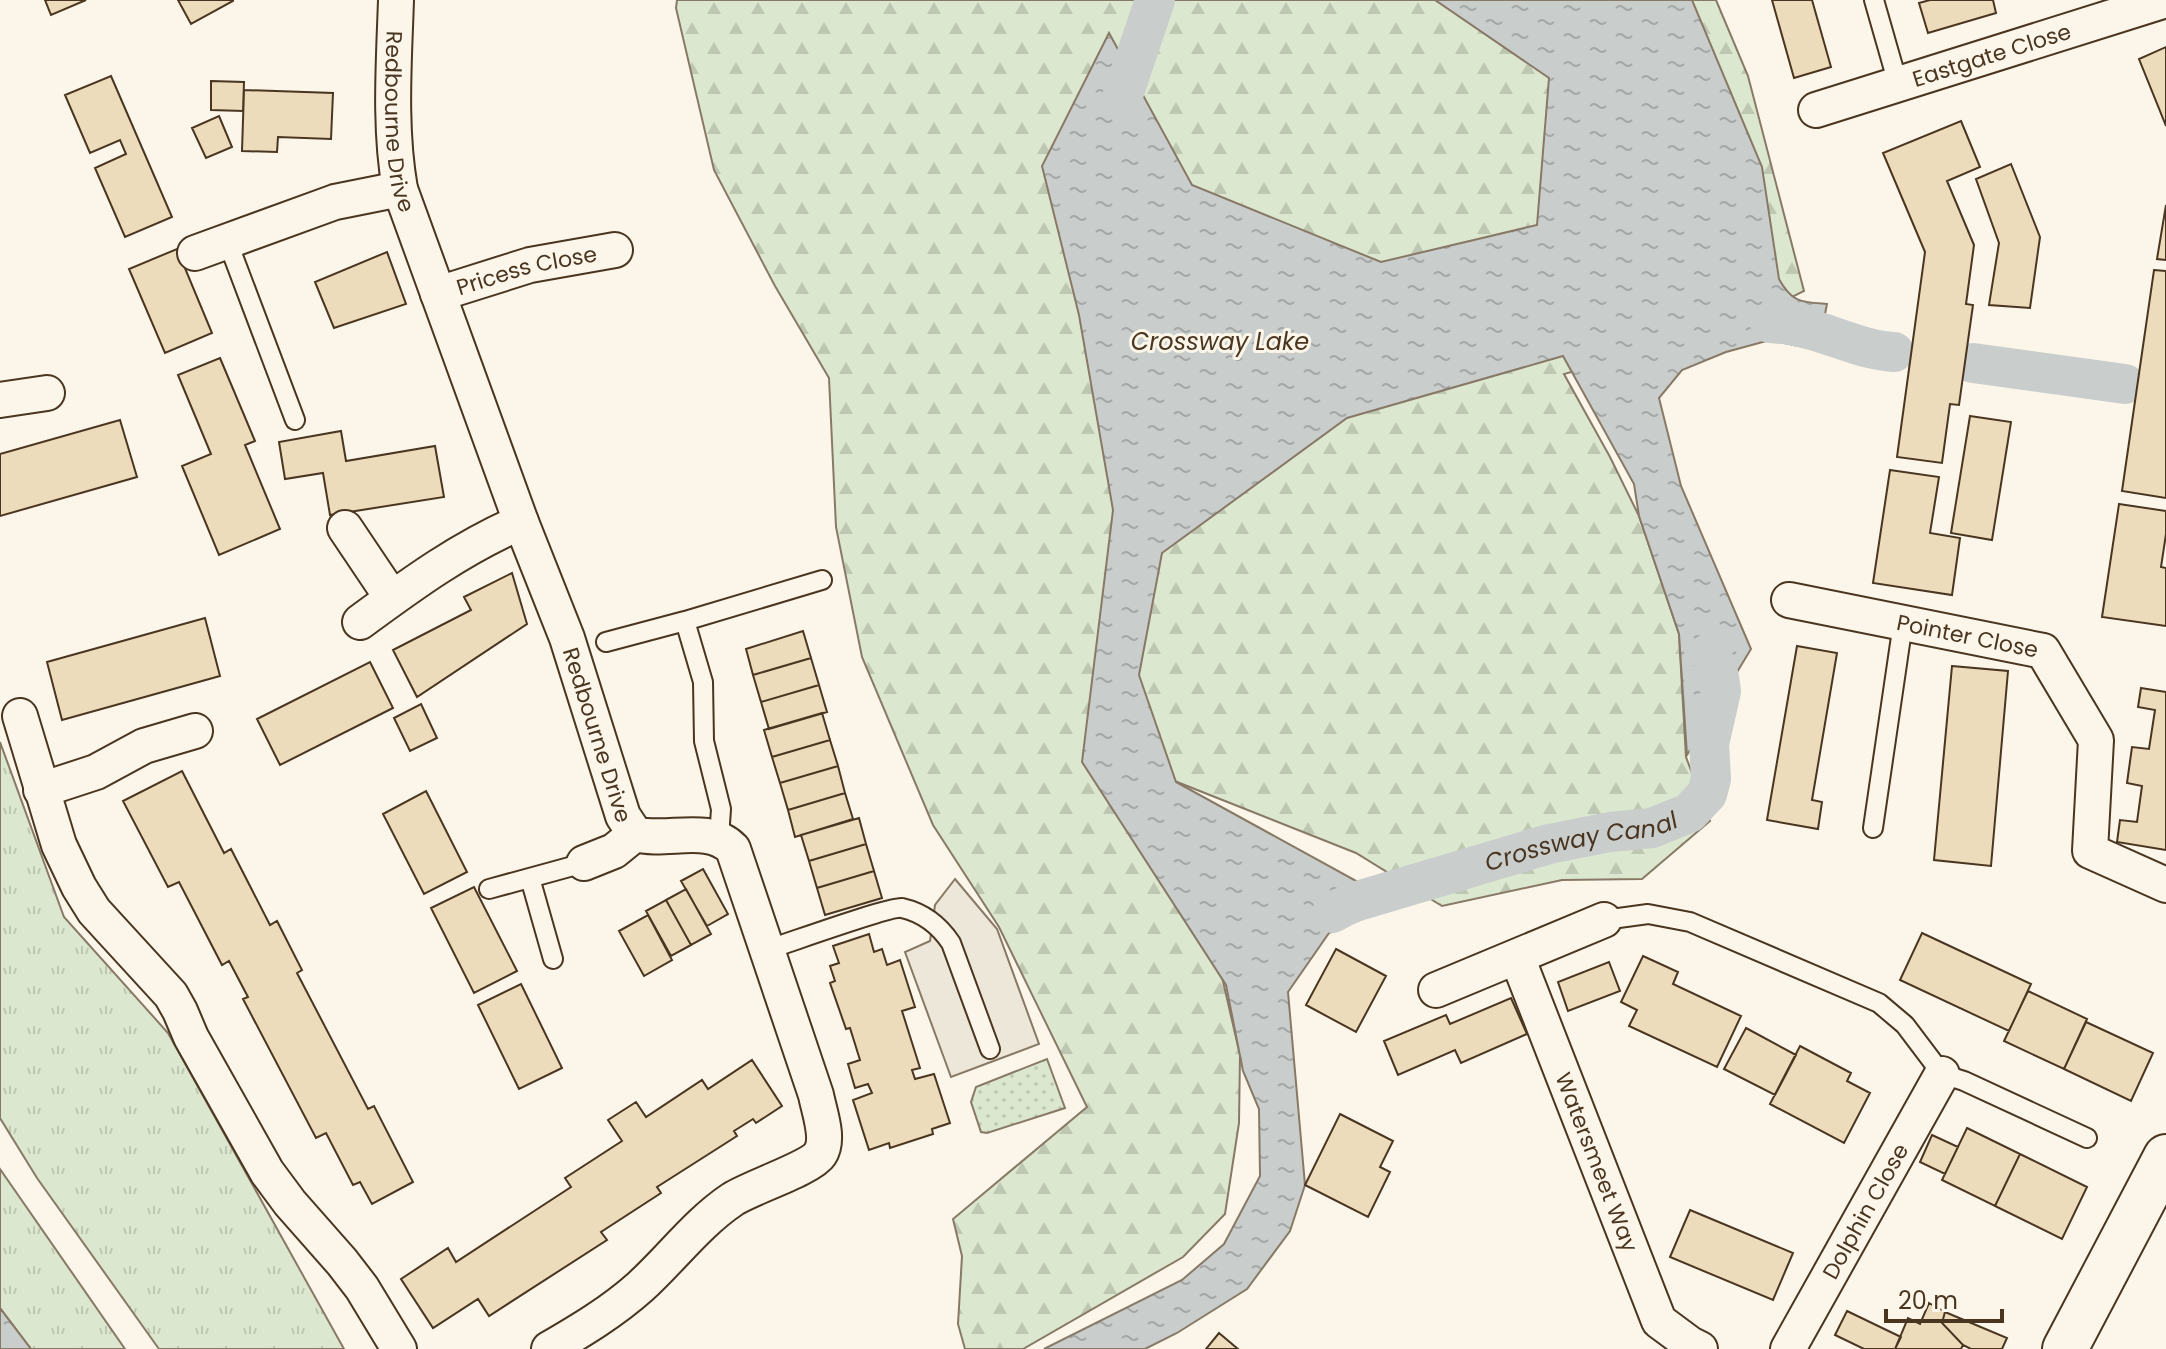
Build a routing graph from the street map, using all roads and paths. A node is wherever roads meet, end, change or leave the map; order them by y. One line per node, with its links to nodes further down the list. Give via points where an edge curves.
1 (396, 0): 6 (street, Redbourne Drive, via 394,95)
2 (1874, 0): 4 (lane)
3 (2166, 0): 4 (street, Eastgate Close)
4 (1898, 84): 5 (street, Eastgate Close)
5 (1816, 110)
6 (400, 189): 7 (street, via 335,202); 10 (street, Redbourne Drive)
7 (227, 240): 9 (street); 13 (lane)
8 (615, 250): 10 (street, Pricess Close, via 530,265)
9 (195, 253)
10 (438, 294): 14 (street, Redbourne Drive)
11 (47, 393): 12 (street)
12 (0, 400)
13 (295, 420)
14 (521, 522): 17 (street, via 474,543); 27 (street, Redbourne Drive, via 567,638 623,816)
15 (345, 528): 17 (street)
16 (822, 580): 19 (lane)
17 (392, 598): 20 (street)
18 (1789, 600): 21 (street, Pointer Close)
19 (685, 621): 22 (lane); 28 (lane, via 703,682 704,744 721,809)
20 (360, 622)
21 (1903, 623): 26 (lane); 31 (street, Pointer Close, via 2043,651 2096,740 2090,851)
22 (606, 642)
23 (20, 716): 25 (street)
24 (195, 731): 25 (street, via 144,746 96,772)
25 (41, 790): 42 (street, via 85,899 171,995 267,1172 362,1288)
26 (1873, 828)
27 (635, 834): 28 (street, Redbourne Drive); 29 (street, via 614,851)
28 (719, 838): 34 (street, via 733,849)
29 (584, 863): 30 (lane)
30 (530, 878): 32 (lane); 36 (lane)
31 (2166, 885)
32 (489, 889)
33 (1604, 920): 35 (street); 39 (lane, via 1648,914 1690,922 1879,1003 1905,1025)
34 (766, 950): 38 (lane, via 899,907 927,918 951,943); 43 (street, via 816,1095 824,1143 820,1154 721,1208 640,1287)
35 (1517, 957): 37 (street); 44 (street, Watersmeet Way, via 1659,1321)
36 (553, 959)
37 (1436, 990)
38 (990, 1049)
39 (1942, 1074): 40 (lane); 45 (street, Dolphin Close)
40 (2087, 1138)
41 (2166, 1157): 46 (street)
42 (399, 1349)
43 (549, 1349)
44 (1700, 1349)
45 (1788, 1349)
46 (2065, 1349)

